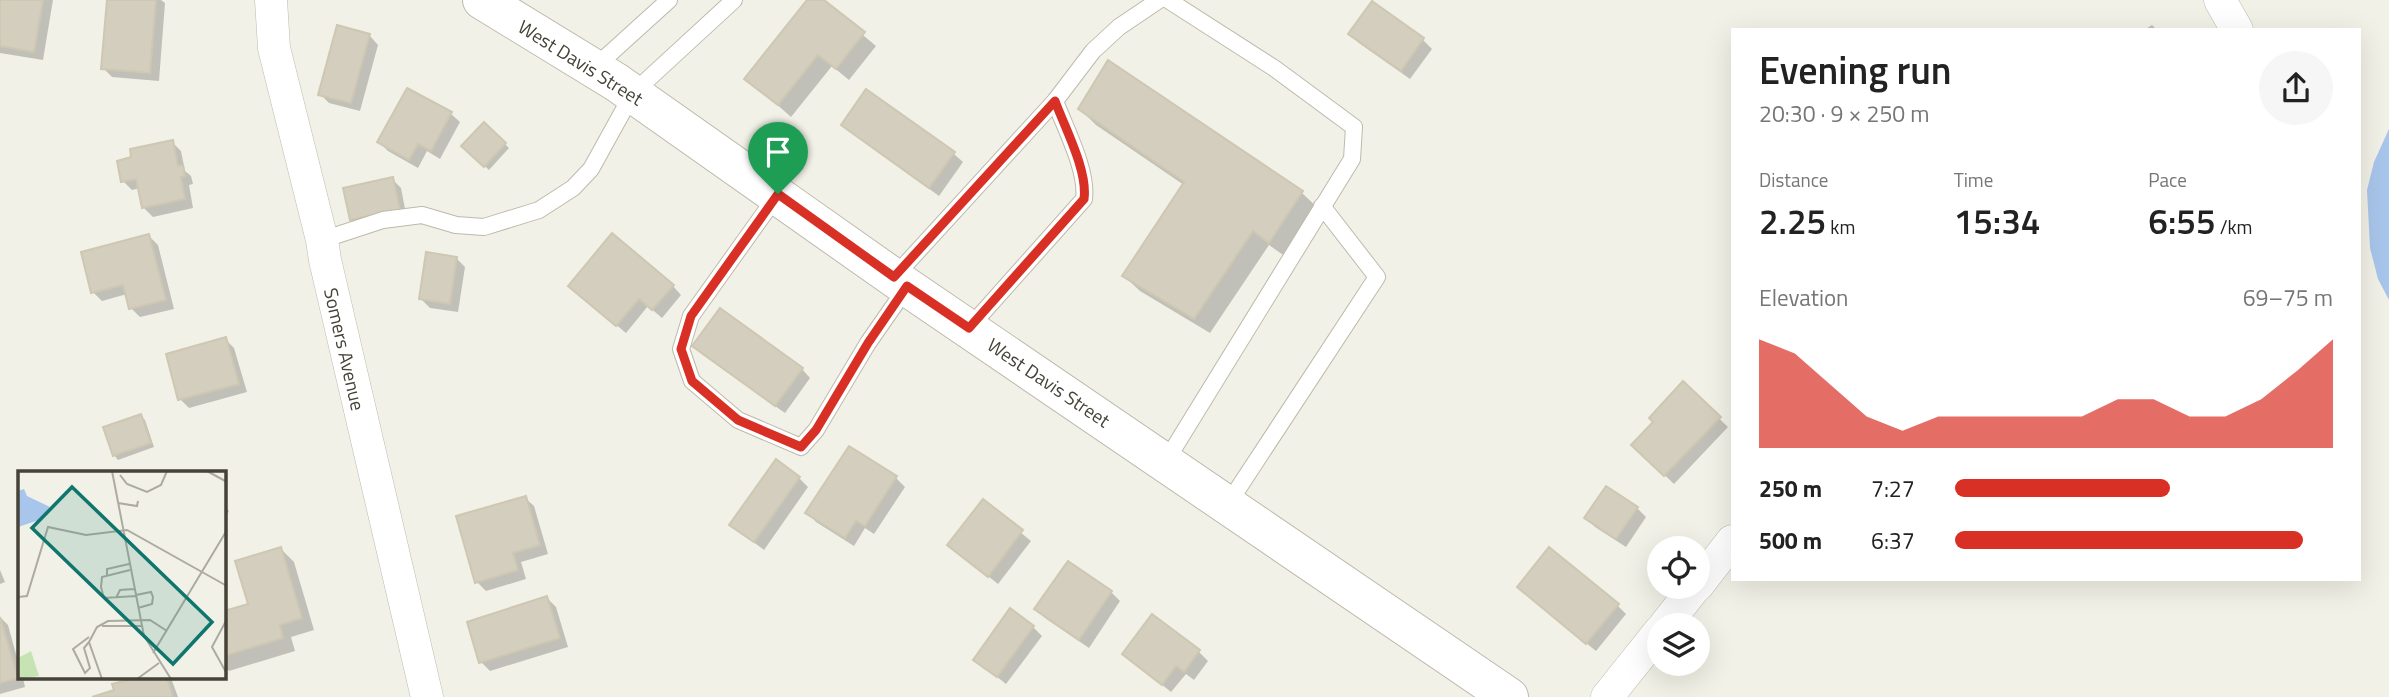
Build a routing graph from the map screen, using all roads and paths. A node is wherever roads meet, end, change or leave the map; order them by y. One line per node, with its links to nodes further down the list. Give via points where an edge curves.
1 (271, 0): 14 (street, Somers Avenue, via 274,48)
2 (482, 0): 9 (street, West Davis Street)
3 (669, 0): 9 (lane)
4 (734, 0): 10 (lane)
5 (1159, 0): 11 (lane, via 1093,51)
6 (1168, 0): 13 (lane, via 1274,68 1354,127 1352,159)
7 (2220, 0): 8 (street)
8 (2236, 28)
9 (594, 68): 10 (street, West Davis Street)
10 (633, 93): 12 (street, West Davis Street); 14 (lane, via 591,169 573,188 539,210 484,227 422,215 383,220)
11 (1055, 101): 15 (lane); 16 (lane, via 1080,169 1084,199)
12 (778, 194): 15 (street, West Davis Street); 15 (lane, via 691,316 681,349 692,381 738,420 801,447 816,430)
13 (1322, 206): 17 (lane); 18 (lane, via 1377,278)
14 (322, 240): 24 (street, Somers Avenue)
15 (901, 282): 16 (street, West Davis Street)
16 (969, 328): 17 (street, West Davis Street)
17 (1166, 461): 18 (street, West Davis Street)
18 (1228, 504): 25 (street, West Davis Street)
19 (1731, 542): 20 (street)
20 (1710, 569)
21 (1686, 599): 22 (street)
22 (1675, 613)
23 (1647, 647): 26 (street)
24 (427, 697)
25 (1509, 697)
26 (1607, 697)

